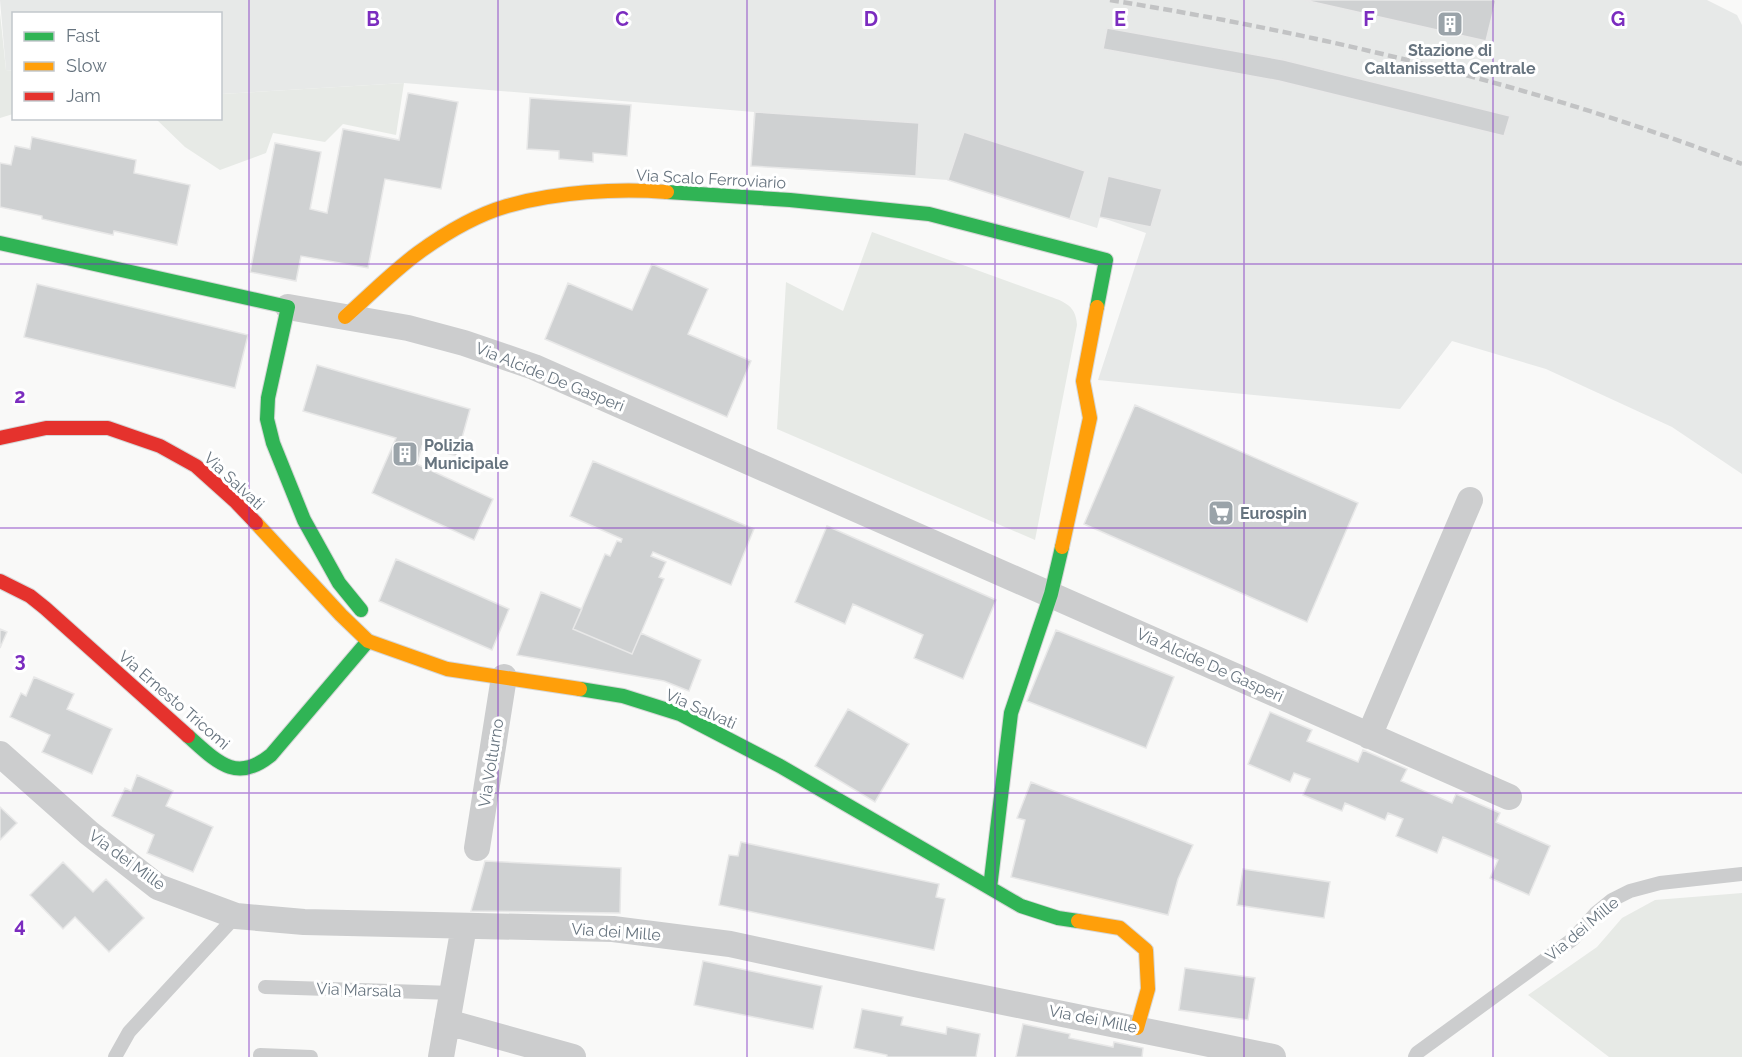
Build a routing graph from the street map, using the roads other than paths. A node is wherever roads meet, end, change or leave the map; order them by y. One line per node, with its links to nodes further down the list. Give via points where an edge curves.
1 (0, 243): 2 (street, Via Alcide De Gasperi)
2 (288, 307): 3 (street, Via Alcide De Gasperi); 8 (street, via 267,419 304,520 339,583 371,623)
3 (345, 317): 7 (street, Via Alcide De Gasperi, via 431,334 534,367); 7 (street, Via Scalo Ferroviario, via 418,253 469,221 507,206 576,193 645,190 929,214 1106,260 1083,381 1090,418)
4 (0, 438): 8 (street, Via Salvati, via 46,428 108,428 160,446 196,466 235,501)
5 (1470, 500): 10 (street)
6 (0, 581): 8 (street, Via Ernesto Tricomi, via 30,596 210,756 238,771 261,764 271,755)
7 (1051, 594): 10 (street, Via Alcide De Gasperi); 15 (street, via 1011,713)
8 (368, 641): 9 (street, Via Salvati, via 447,669)
9 (504, 677): 13 (street, Via Volturno); 15 (street, Via Salvati, via 623,696 680,714 780,766)
10 (1369, 736): 12 (street, Via Alcide De Gasperi)
11 (0, 754): 16 (street, Via dei Mille, via 89,834 158,887)
12 (1509, 797)
13 (477, 848)
14 (1742, 874): 29 (lane, Via dei Mille, via 1659,883 1612,900 1573,939)
15 (990, 888): 21 (street, Via Salvati, via 1021,906 1058,918 1120,928 1146,950 1148,988)
16 (236, 916): 17 (street, Via dei Mille, via 304,922); 24 (lane, via 129,1032)
17 (464, 926): 19 (street); 21 (street, Via dei Mille, via 613,929 730,944)
18 (265, 987): 19 (lane, Via Marsala)
19 (453, 993): 20 (street)
20 (447, 1022): 26 (street); 27 (street)
21 (1137, 1028): 22 (street, Via dei Mille)
22 (1187, 1048): 28 (street, Via dei Mille)
23 (260, 1055): 25 (lane)
24 (115, 1057)
25 (311, 1057)
26 (441, 1057)
27 (573, 1057)
28 (1274, 1057)
29 (1415, 1057)

